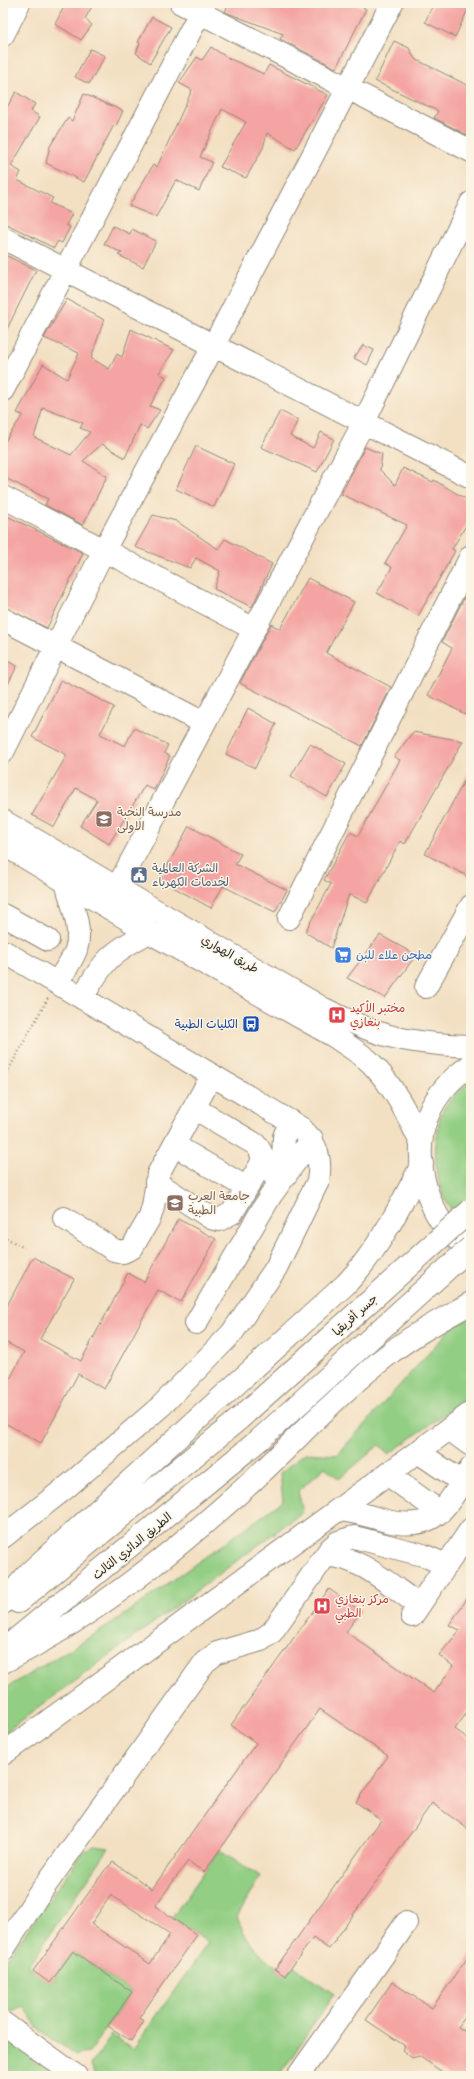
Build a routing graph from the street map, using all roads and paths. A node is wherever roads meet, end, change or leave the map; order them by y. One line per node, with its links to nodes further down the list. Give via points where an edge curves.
1 (14, 3): 5 (main road)
2 (19, 3): 6 (main road)
3 (392, 3): 7 (main road)
4 (195, 6): 7 (main road); 11 (main road)
5 (3, 12)
6 (3, 35)
7 (347, 89): 8 (main road); 12 (main road)
8 (471, 151)
9 (471, 203): 14 (main road)
10 (3, 238): 11 (main road)
11 (67, 270): 12 (main road); 13 (main road)
12 (214, 345): 14 (main road); 17 (main road)
13 (3, 390)
14 (364, 422): 15 (main road); 20 (main road)
15 (471, 477)
16 (3, 497): 17 (main road)
17 (104, 550): 20 (main road); 21 (main road)
18 (471, 556): 29 (main road)
19 (3, 619): 21 (main road)
20 (254, 628): 22 (main road)
21 (56, 646): 22 (main road); 23 (main road)
22 (204, 723): 27 (main road)
23 (3, 752)
24 (3, 821): 27 (main road, طريق الهواري)
25 (3, 844): 26 (main road, طريق الهواري)
26 (66, 882): 31 (main road, طريق الهواري); 34 (main road, via 78,932)
27 (117, 888): 40 (main road, طريق الهواري, via 324,1009 360,1026 387,1036)
28 (471, 906): 38 (main road)
29 (289, 918)
30 (10, 919): 32 (main road); 33 (main road)
31 (149, 932): 36 (main road, via 118,949); 48 (main road, طريق الهواري, via 332,1035 370,1062 406,1110)
32 (48, 940)
33 (3, 946)
34 (76, 950): 36 (main road, via 84,960); 37 (main road)
35 (3, 951): 37 (main road)
36 (102, 964): 39 (main road)
37 (57, 982): 39 (main road); 43 (path)
38 (426, 987)
39 (82, 998): 42 (main road)
40 (471, 1046)
41 (471, 1065): 48 (main road, via 456,1075 440,1093 427,1118)
42 (212, 1075): 44 (main road); 45 (main road)
43 (3, 1080)
44 (194, 1108): 47 (main road); 50 (main road, via 259,1148 262,1162)
45 (290, 1121): 46 (main road); 51 (main road, via 285,1132 284,1158 274,1179)
46 (312, 1139): 51 (main road); 68 (main road, via 321,1166 318,1181 276,1268 232,1333 161,1406 68,1486)
47 (174, 1145): 49 (main road); 50 (main road)
48 (421, 1153): 56 (main road, via 428,1196 440,1222 459,1243); 73 (main road, via 387,1230 365,1264 29,1573)
49 (156, 1182): 50 (main road, via 211,1218 220,1220 232,1213); 53 (main road, via 150,1218 128,1250 114,1250)
50 (247, 1188)
51 (271, 1195): 58 (main road)
52 (471, 1210): 74 (main road, جسر أفريقيا, bridge, via 239,1419)
53 (64, 1218)
54 (3, 1236): 55 (path)
55 (24, 1248)
56 (471, 1248): 75 (main road, الطريق الدائري الثالث, bridge, via 259,1440)
57 (471, 1303): 76 (main road, via 427,1328 389,1354 346,1391 238,1494 103,1602 28,1650)
58 (196, 1323)
59 (471, 1413): 60 (main road)
60 (449, 1429): 61 (main road); 62 (main road)
61 (471, 1445)
62 (418, 1452): 63 (main road); 64 (main road)
63 (387, 1474): 65 (main road); 66 (main road)
64 (466, 1475): 66 (main road)
65 (338, 1510): 66 (main road, via 402,1525 423,1523); 77 (main road)
66 (440, 1512)
67 (469, 1536): 71 (main road)
68 (3, 1537)
69 (400, 1549): 70 (main road, via 354,1537 338,1542); 71 (main road); 72 (main road, via 386,1563)
70 (326, 1556): 72 (main road, via 345,1558 357,1563); 79 (main road, via 272,1632 260,1640 217,1652 205,1662 37,1897)
71 (446, 1565): 72 (main road, via 416,1611)
72 (384, 1581)
73 (3, 1603)
74 (3, 1613)
75 (3, 1650)
76 (3, 1662)
77 (3, 1754)
78 (406, 1923): 82 (main road)
79 (3, 1950)
80 (3, 2023): 81 (main road)
81 (76, 2076)
82 (298, 2076)

